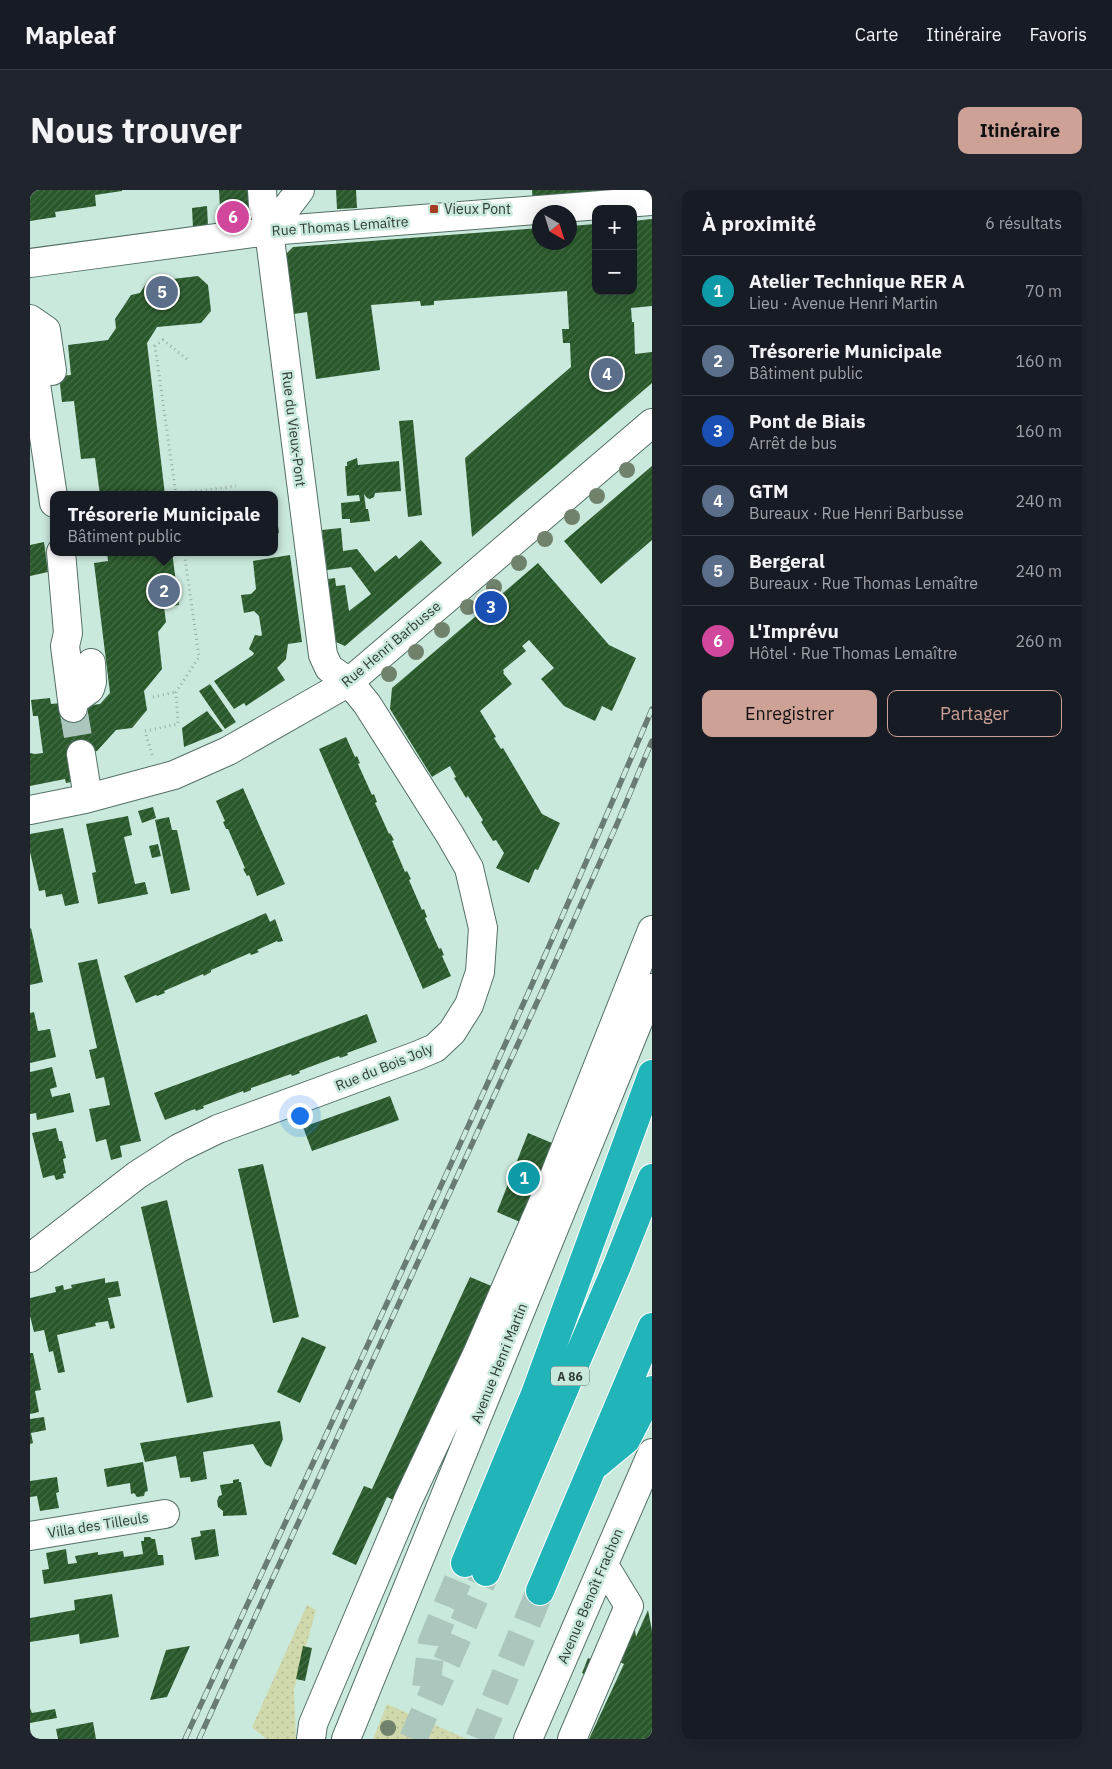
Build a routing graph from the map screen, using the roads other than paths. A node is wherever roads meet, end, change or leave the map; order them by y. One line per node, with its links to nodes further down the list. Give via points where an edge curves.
1 (262, 190): 4 (street, Rue du Vieux-Pont)
2 (300, 190): 4 (street)
3 (652, 201): 4 (street, Rue Thomas Lemaître)
4 (269, 231): 5 (street, Rue Thomas Lemaître); 13 (street, Rue du Vieux-Pont, via 323,654)
5 (30, 262)
6 (30, 320): 8 (street, via 46,330)
7 (30, 344): 10 (street)
8 (52, 371)
9 (652, 423): 13 (street, Rue Henri Barbusse)
10 (52, 491)
11 (62, 556): 12 (street, via 68,633 64,646 72,704 90,690)
12 (91, 663)
13 (339, 675): 15 (street, Rue Henri Barbusse, via 228,751 174,775); 21 (street, Rue du Bois Joly, via 367,704 469,868 483,928 480,972 469,1005 452,1032 436,1048 218,1129 179,1148)
14 (81, 754): 15 (street)
15 (88, 798): 16 (street, Rue Henri Barbusse)
16 (30, 810)
17 (652, 930): 30 (street, via 551,1184 477,1354 408,1500 313,1724)
18 (652, 988): 31 (street, Avenue Henri Martin)
19 (652, 1074): 20 (highway, A 86, via 535,1394 476,1568 617,1266)
20 (652, 1178)
21 (33, 1247)
22 (652, 1327): 25 (highway)
23 (652, 1390): 25 (highway, via 626,1440)
24 (652, 1454): 28 (street, Avenue Benoît Frachon)
25 (592, 1468): 29 (highway)
26 (166, 1514): 27 (street, Villa des Tilleuls)
27 (30, 1536)
28 (604, 1565): 32 (street, Avenue Benoît Frachon); 33 (street, via 629,1606)
29 (540, 1591)
30 (311, 1739)
31 (346, 1739)
32 (528, 1739)
33 (572, 1739)

